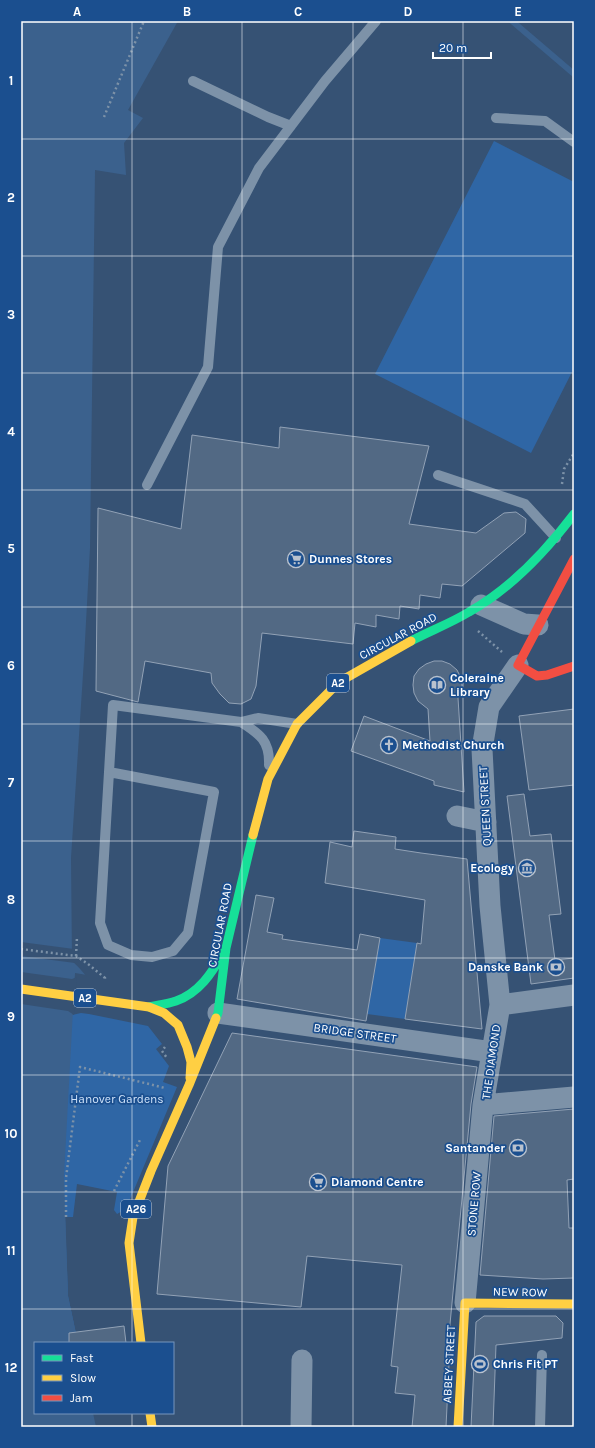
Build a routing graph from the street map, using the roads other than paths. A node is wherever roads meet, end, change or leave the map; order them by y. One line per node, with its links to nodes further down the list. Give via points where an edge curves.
1 (376, 21): 4 (lane)
2 (193, 81): 4 (lane)
3 (496, 118): 5 (lane, via 545,121)
4 (292, 126): 7 (lane, via 259,168 218,247 208,367)
5 (574, 142)
6 (438, 475): 9 (lane, via 525,504)
7 (147, 485)
8 (574, 514): 9 (main road, CIRCULAR ROAD / A2)
9 (556, 538): 11 (main road, CIRCULAR ROAD / A2, via 519,575)
10 (574, 559): 12 (main road)
11 (481, 605): 12 (street, via 524,624); 16 (main road, CIRCULAR ROAD / A2, via 402,645 339,682)
12 (538, 625): 13 (main road)
13 (518, 665): 14 (main road, via 537,676); 20 (street, QUEEN STREET, via 489,707 482,749)
14 (574, 666)
15 (241, 722): 16 (lane, via 258,718); 17 (lane, via 113,706); 18 (lane, via 256,732 267,744)
16 (297, 724): 18 (main road, CIRCULAR ROAD / A2)
17 (109, 772): 17 (lane, via 100,923 108,945 131,955 152,956 174,951 188,934 214,792)
18 (268, 779): 21 (main road, CIRCULAR ROAD / A2)
19 (457, 816): 20 (street)
20 (486, 822): 24 (street, QUEEN STREET, via 490,906)
21 (226, 948): 25 (main road, A2, via 211,974 190,994); 26 (main road, CIRCULAR ROAD / A2)
22 (21, 989): 25 (main road, A2)
23 (574, 995): 24 (street)
24 (500, 1004): 27 (street, THE DIAMOND)
25 (149, 1007): 28 (main road, A2, via 164,1013 178,1025 191,1062)
26 (218, 1013): 27 (street, BRIDGE STREET); 28 (main road, A26)
27 (492, 1052): 30 (street, THE DIAMOND)
28 (189, 1085): 33 (main road, A26, via 133,1217 129,1243)
29 (574, 1097): 30 (street, THE DIAMOND)
30 (483, 1105): 31 (street, STONE ROW)
31 (465, 1303): 32 (main road, NEW ROW); 39 (main road, ABBEY STREET)
32 (574, 1304)
33 (142, 1342)
34 (542, 1355): 40 (lane)
35 (302, 1360): 38 (street)
36 (150, 1414): 37 (main road)
37 (152, 1427)
38 (301, 1427)
39 (458, 1427)
40 (540, 1427)

